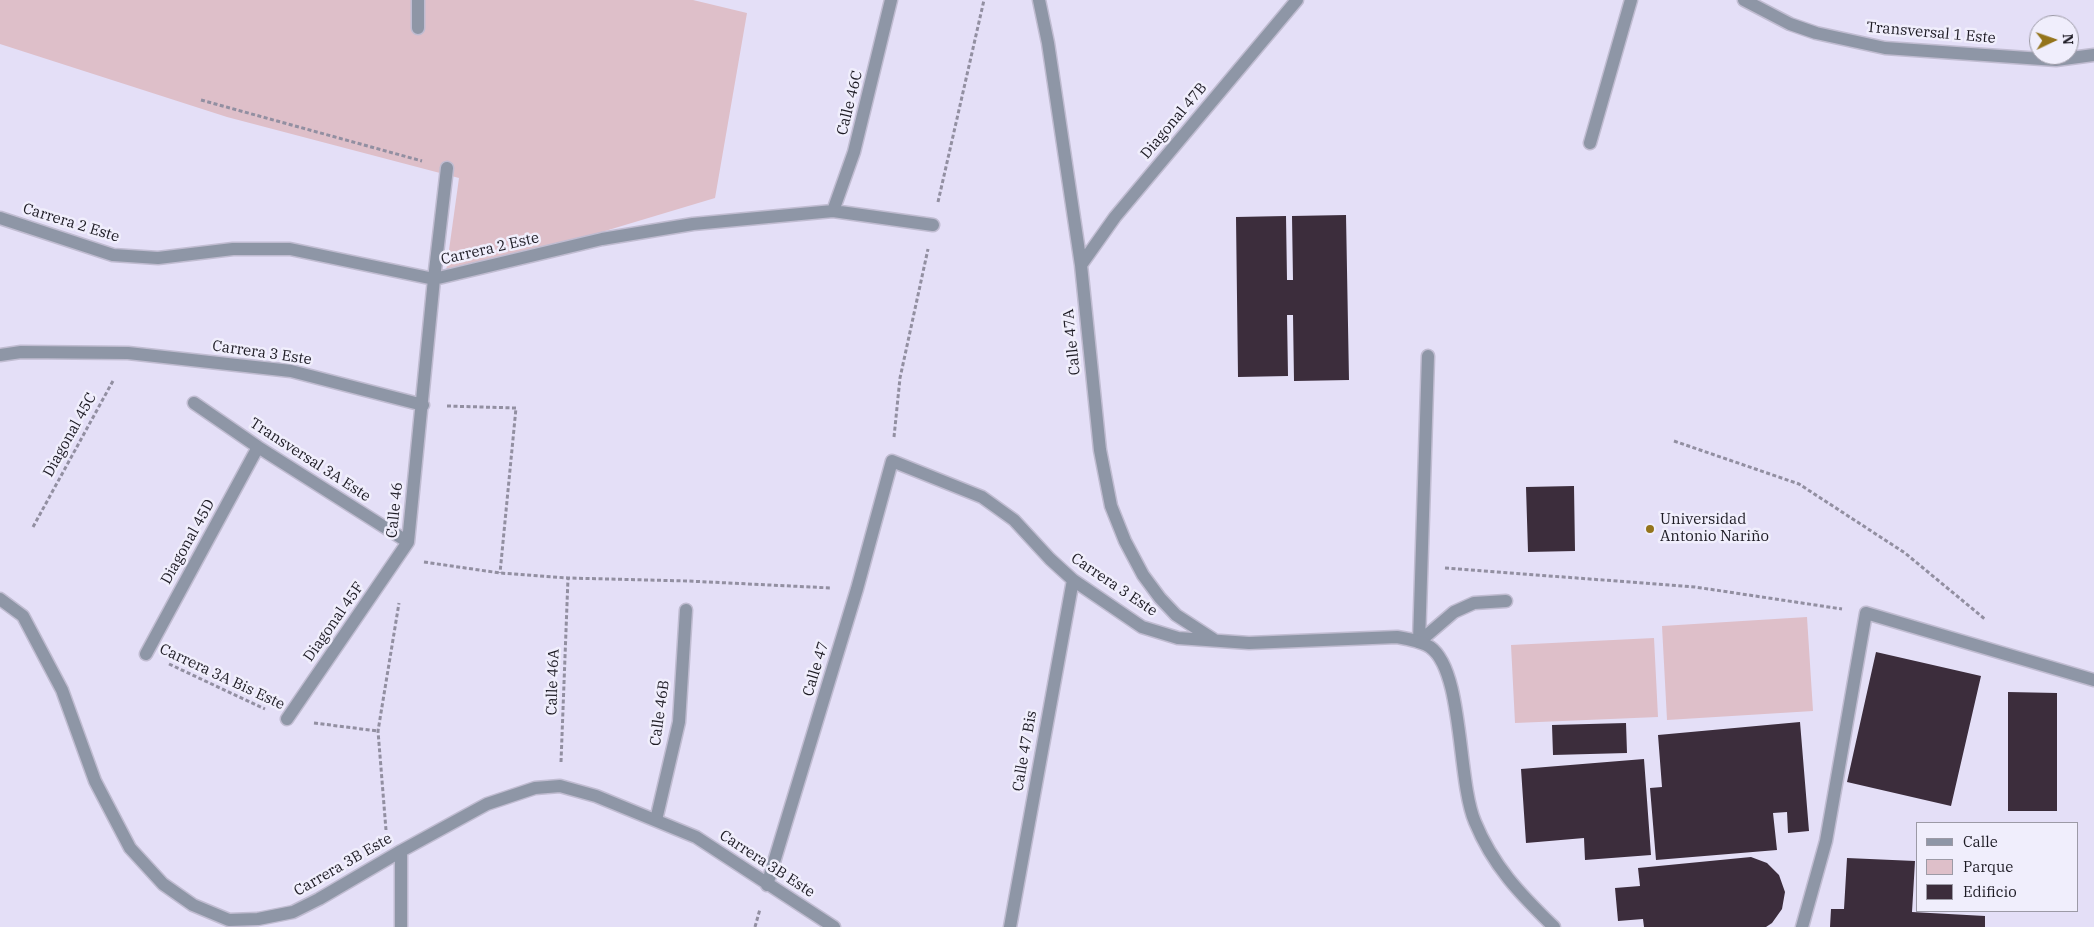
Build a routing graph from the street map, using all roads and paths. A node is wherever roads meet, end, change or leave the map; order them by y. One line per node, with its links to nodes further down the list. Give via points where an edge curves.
1 (418, 0): 7 (street)
2 (891, 0): 12 (street, Calle 46C, via 854,152)
3 (1039, 0): 15 (street, Calle 47A)
4 (1297, 0): 15 (street, Diagonal 47B, via 1116,216)
5 (1631, 0): 10 (street)
6 (1744, 0): 8 (street, Transversal 1 Este, via 1790,24 1816,33 1885,48 2056,60)
7 (418, 28)
8 (2094, 55)
9 (201, 100): 11 (path)
10 (1590, 143)
11 (447, 168): 16 (street, Calle 46)
12 (833, 211): 14 (street, Carrera 2 Este); 16 (street, Carrera 2 Este, via 694,224 602,239)
13 (0, 218): 16 (street, Carrera 2 Este, via 113,255 158,258 233,249 290,250)
14 (933, 226)
15 (1081, 265): 38 (street, Calle 47A, via 1100,450 1111,506 1143,575 1160,598 1176,615)
16 (434, 279): 21 (street, Calle 46)
17 (128, 354): 18 (street, Carrera 3 Este, via 21,352); 21 (street, Carrera 3 Este, via 292,371); 25 (path, Diagonal 45C)
18 (0, 355)
19 (1428, 356): 27 (street)
20 (194, 404): 23 (street, Transversal 3A Este)
21 (423, 405): 26 (street, Calle 46); 28 (path, via 516,408)
22 (1674, 441): 37 (path, via 1798,484 1905,553)
23 (258, 447): 26 (street, Transversal 3A Este); 40 (street, Diagonal 45D)
24 (892, 461): 30 (street, Carrera 3 Este, via 982,497 1014,520); 31 (street, Calle 47)
25 (33, 528)
26 (408, 542): 28 (path, Calle 46, via 406,560); 42 (street, Diagonal 45F)
27 (1422, 566): 36 (path, via 1695,587); 39 (street)
28 (500, 573): 29 (path)
29 (568, 578): 31 (path); 44 (path, Calle 46A)
30 (1073, 580): 38 (street, Carrera 3 Este, via 1142,628 1178,638); 50 (street, Calle 47 Bis)
31 (857, 589): 47 (street, Calle 47)
32 (400, 598): 43 (path)
33 (0, 599): 46 (street, Carrera 3B Este, via 23,616 62,690 95,781 130,848 163,884 193,905 229,920 258,919 292,912)
34 (1506, 601): 39 (street, via 1474,603 1454,612)
35 (686, 610): 45 (street, Calle 46B, via 679,722)
36 (1866, 613): 41 (street); 52 (street, via 1826,841)
37 (1986, 621)
38 (1218, 641): 39 (street, Carrera 3 Este, via 1398,637)
39 (1419, 642): 51 (street, via 1440,658 1451,684 1467,800 1488,852 1506,878)
40 (146, 654): 42 (path, Carrera 3A Bis Este)
41 (2094, 680)
42 (287, 719): 43 (path, Carrera 3A Bis Este)
43 (378, 731): 46 (path, via 385,828)
44 (560, 786): 45 (street, Carrera 3B Este, via 596,796); 46 (street, Carrera 3B Este, via 534,788 487,804)
45 (656, 820): 47 (street, Carrera 3B Este, via 696,837)
46 (401, 850): 48 (street)
47 (768, 885): 49 (street, Carrera 3B Este)
48 (401, 927)
49 (834, 927)
50 (1010, 927)
51 (1554, 927)
52 (1802, 927)

